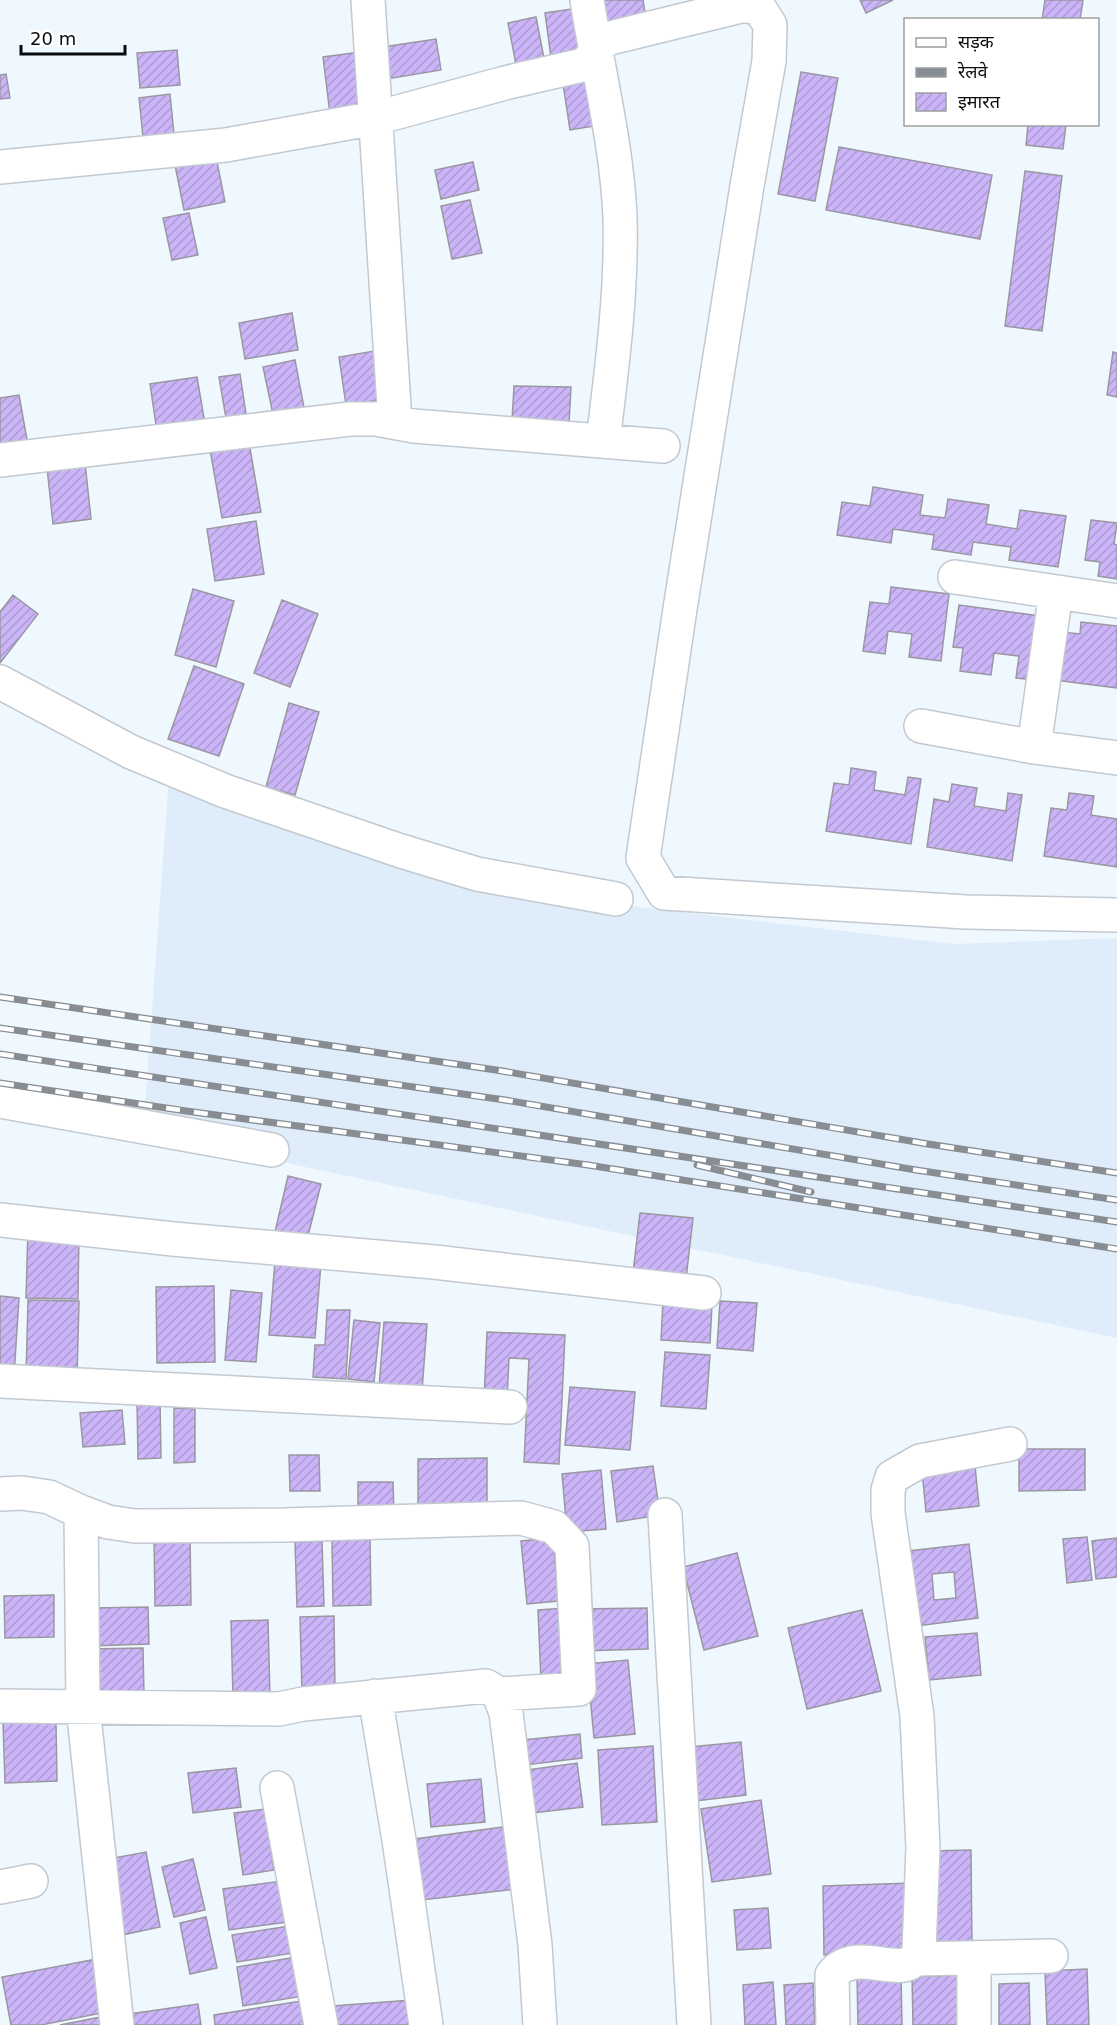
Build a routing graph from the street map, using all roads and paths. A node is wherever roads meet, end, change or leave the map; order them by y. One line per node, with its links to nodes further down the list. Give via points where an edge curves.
1 (368, 0): 5 (street)
2 (587, 0): 4 (street)
3 (764, 5): 4 (street, via 745,5 610,38); 19 (street, via 770,25 769,61 643,858 664,894 966,912)
4 (595, 51): 5 (street, via 583,65); 8 (street, via 620,217 618,313)
5 (376, 118): 6 (street, via 226,145); 7 (street)
6 (0, 167)
7 (395, 422): 8 (street); 10 (street, via 313,422)
8 (603, 441): 9 (street)
9 (663, 446)
10 (0, 460)
11 (955, 577): 12 (street)
12 (1056, 592): 13 (street); 16 (street)
13 (1117, 601)
14 (0, 682): 18 (street, via 131,752 225,791 477,874)
15 (921, 726): 16 (street)
16 (1034, 747): 17 (street)
17 (1117, 758)
18 (616, 899)
19 (1117, 915)
20 (0, 1101): 21 (street)
21 (272, 1150)
22 (0, 1220): 23 (street)
23 (704, 1293)
24 (0, 1381): 25 (street)
25 (510, 1407)
26 (1010, 1444): 37 (street, via 920,1461 892,1477 888,1490 917,1716 923,1848)
27 (0, 1494): 28 (street, via 50,1497)
28 (81, 1512): 30 (street, via 135,1526 521,1518 554,1527 572,1546 579,1689); 33 (street)
29 (665, 1515): 42 (street)
30 (499, 1694): 31 (street, via 486,1686); 41 (street, via 506,1713)
31 (375, 1696): 33 (street, via 279,1709); 40 (street)
32 (0, 1706): 33 (street)
33 (83, 1707): 38 (street)
34 (277, 1788): 39 (street)
35 (1051, 1956): 36 (street)
36 (974, 1958): 37 (street); 44 (street)
37 (917, 1959): 43 (street, via 901,1966 844,1964 832,1975)
38 (117, 2025)
39 (321, 2025)
40 (426, 2025)
41 (540, 2025)
42 (694, 2025)
43 (832, 2025)
44 (974, 2025)

